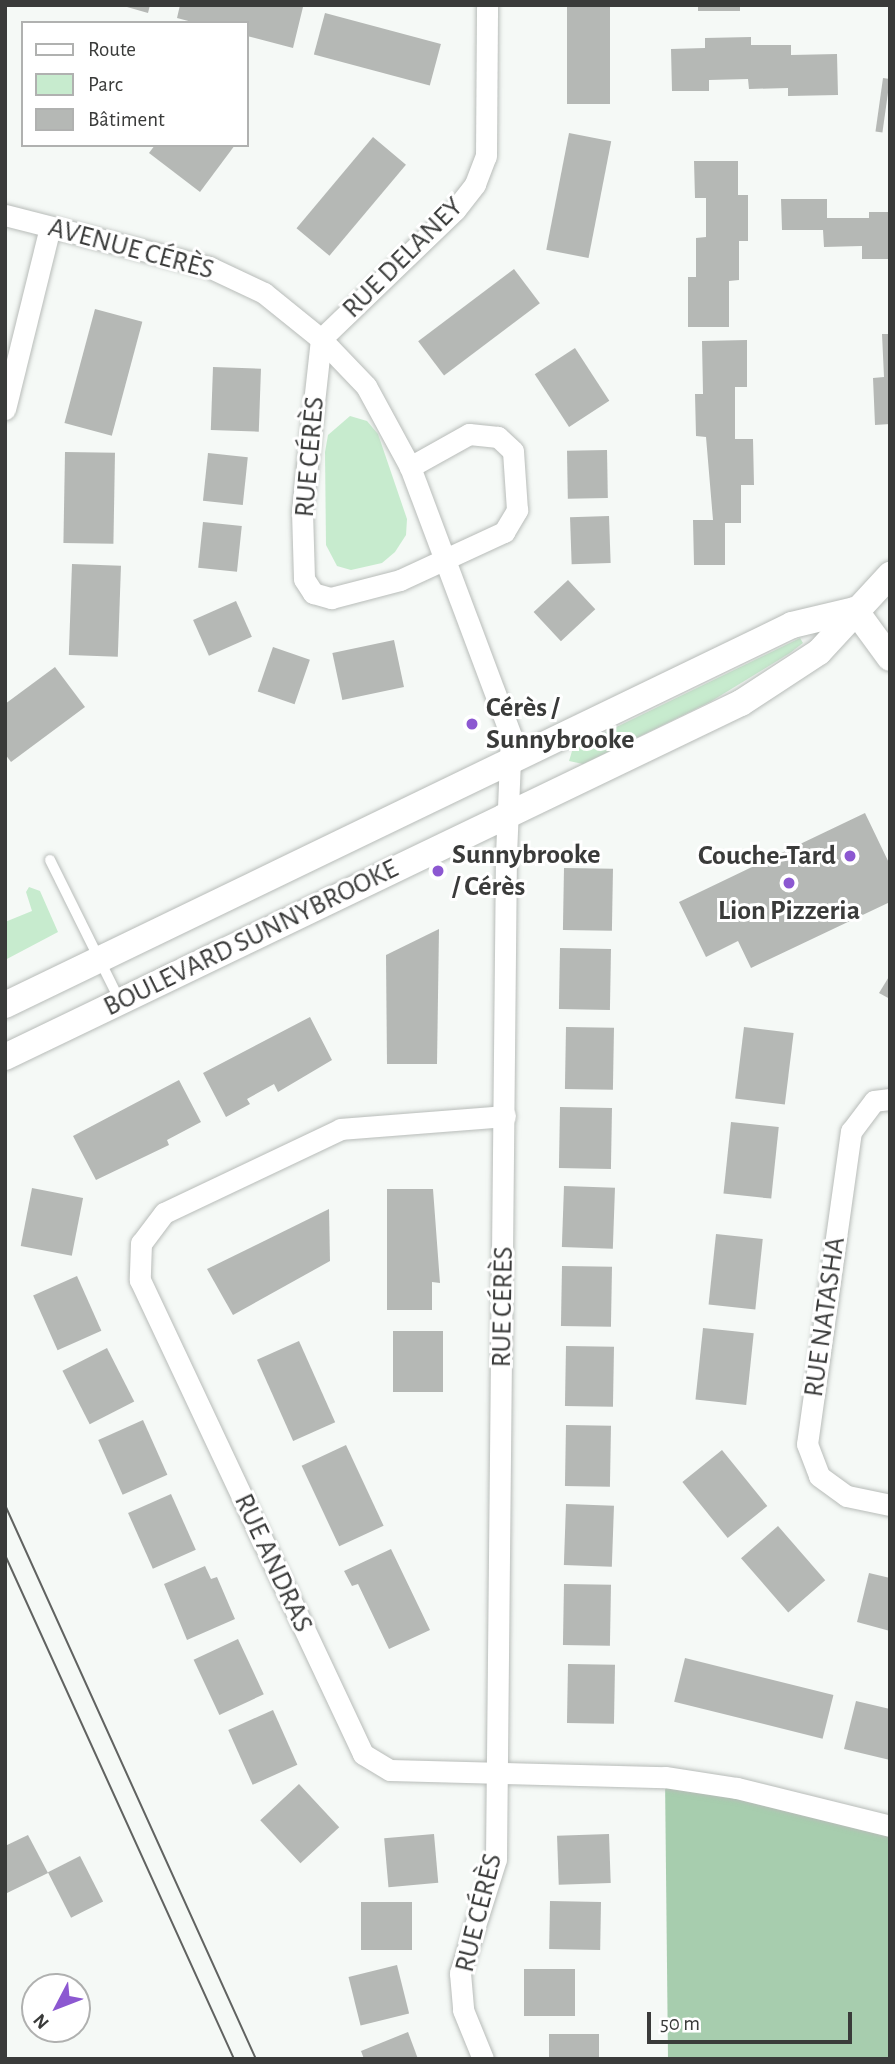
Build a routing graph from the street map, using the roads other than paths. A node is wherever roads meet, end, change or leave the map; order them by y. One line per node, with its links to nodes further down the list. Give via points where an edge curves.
1 (487, 5): 4 (street, RUE DELANEY, via 486,156 475,184 455,210)
2 (5, 215): 3 (street, AVENUE CÉRÈS)
3 (50, 228): 4 (street, AVENUE CÉRÈS, via 209,267 264,293); 5 (street)
4 (321, 339): 6 (street, RUE CÉRÈS, via 366,386); 7 (street, RUE CÉRÈS, via 302,510 303,579 313,593 331,598 400,580)
5 (5, 409)
6 (410, 467): 7 (street, RUE CÉRÈS); 7 (street, RUE CÉRÈS, via 470,435 498,437 513,451 517,510 504,532)
7 (442, 559): 11 (street, RUE CÉRÈS, via 465,607 508,726)
8 (890, 575): 9 (street, BOULEVARD SUNNYBROOKE)
9 (855, 610): 10 (street); 11 (street, BOULEVARD SUNNYBROOKE, via 792,625); 12 (street, BOULEVARD SUNNYBROOKE, via 819,652 766,688 708,721)
10 (890, 658)
11 (511, 760): 12 (street, RUE CÉRÈS); 14 (street, BOULEVARD SUNNYBROOKE)
12 (509, 814): 15 (street, BOULEVARD SUNNYBROOKE); 19 (street, RUE CÉRÈS)
13 (50, 860): 14 (lane)
14 (100, 960): 15 (lane); 16 (street, BOULEVARD SUNNYBROOKE)
15 (120, 1000): 17 (street, BOULEVARD SUNNYBROOKE)
16 (5, 1004)
17 (5, 1057)
18 (890, 1098): 20 (street, RUE NATASHA, via 874,1101 851,1132 807,1444 819,1476 847,1496)
19 (505, 1116): 21 (street, RUE CÉRÈS); 21 (street, RUE ANDRAS, via 341,1129 164,1213 141,1243 140,1280 363,1754 390,1770)
20 (890, 1505)
21 (497, 1770): 22 (street, RUE ANDRAS, via 665,1777 737,1788); 23 (street, RUE CÉRÈS, via 496,1860 460,1973 463,2010)
22 (890, 1826)
23 (483, 2059)

